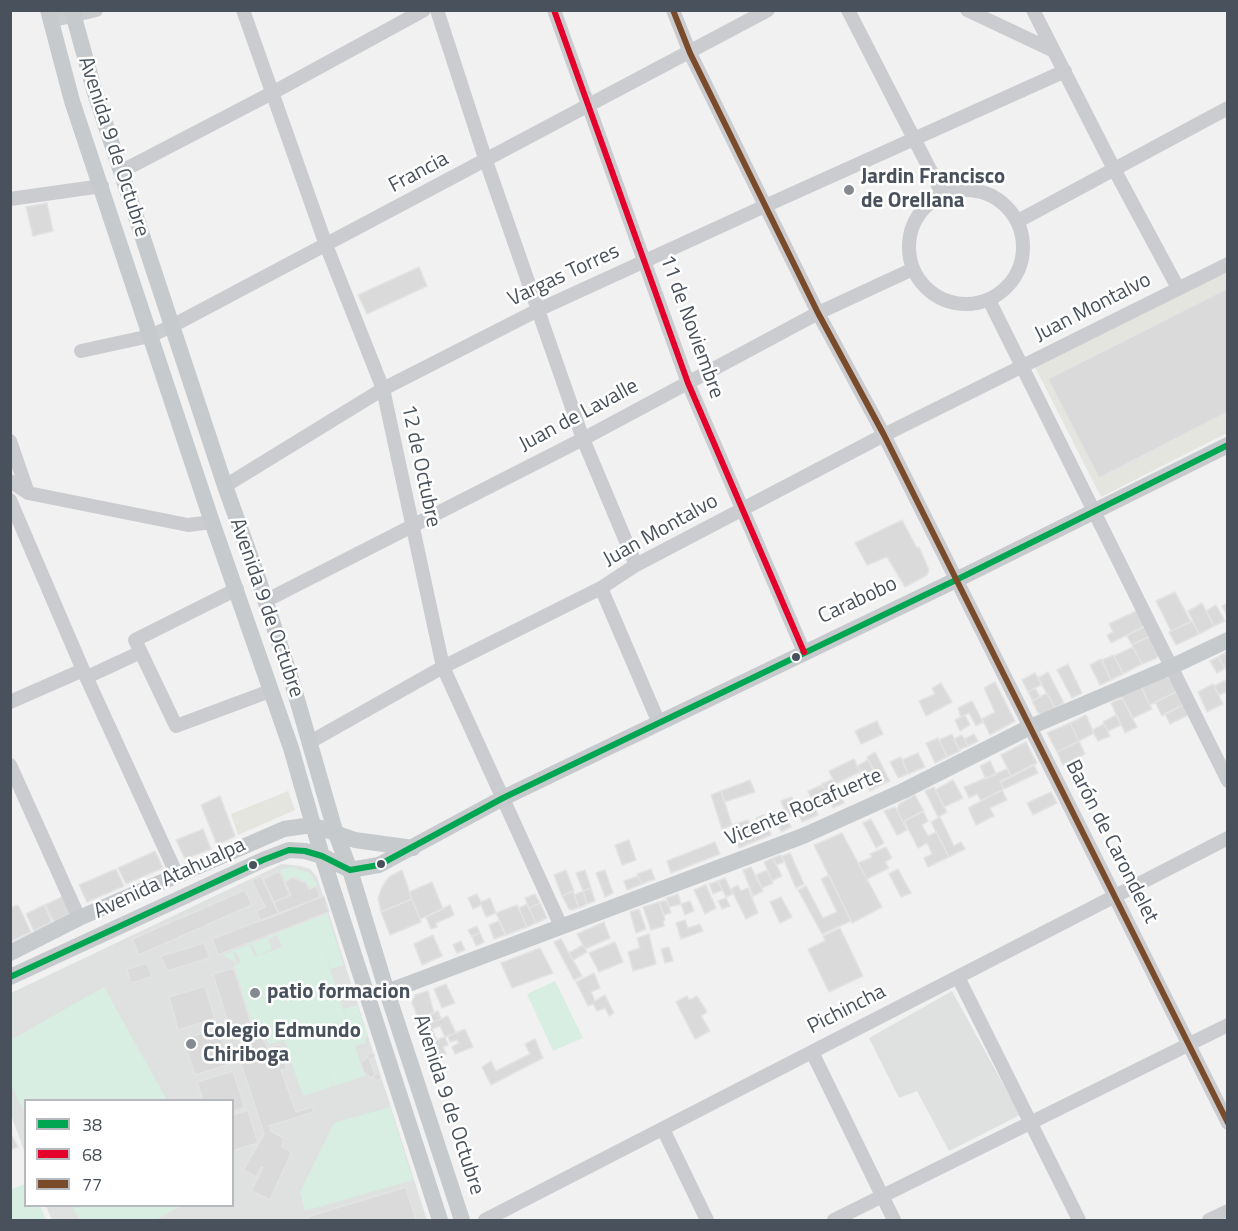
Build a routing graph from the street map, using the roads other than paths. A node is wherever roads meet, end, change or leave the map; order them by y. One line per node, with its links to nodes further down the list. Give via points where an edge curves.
1 (96, 10): 11 (street)
2 (243, 10): 16 (street, 12 de Octubre)
3 (424, 10): 16 (street)
4 (437, 10): 20 (street)
5 (554, 10): 17 (street, 11 de Noviembre)
6 (673, 10): 14 (street)
7 (768, 10): 14 (street, Francia)
8 (848, 10): 19 (street)
9 (967, 10): 13 (street)
10 (1033, 10): 13 (street)
11 (73, 13): 12 (street); 22 (main road, Avenida 9 de Octubre)
12 (49, 16): 23 (main road, Avenida 9 de Octubre, via 72,101)
13 (1054, 51): 15 (street)
14 (690, 53): 17 (street, Francia); 26 (street)
15 (1065, 71): 19 (street, Vargas Torres); 21 (street)
16 (272, 93): 22 (street); 28 (street, 12 de Octubre)
17 (588, 106): 20 (street, Francia); 29 (street, 11 de Noviembre)
18 (1227, 108): 21 (street)
19 (915, 140): 24 (street); 26 (street, Vargas Torres)
20 (486, 160): 28 (street, Francia); 34 (street)
21 (1114, 169): 27 (street); 32 (street)
22 (122, 171): 36 (main road, Avenida 9 de Octubre)
23 (102, 186): 25 (street); 37 (main road, Avenida 9 de Octubre)
24 (943, 195): 27 (street, via 957,190 986,193 1010,209); 31 (street, via 930,202 913,225 909,240)
25 (10, 199)
26 (765, 206): 29 (street, Vargas Torres); 35 (street)
27 (1018, 221): 33 (street, via 1024,252 1020,267 1008,286)
28 (326, 245): 36 (street, Francia); 41 (street, 12 de Octubre)
29 (645, 261): 34 (street, Vargas Torres); 40 (street, 11 de Noviembre)
30 (1227, 264): 32 (street, Juan Montalvo)
31 (913, 269): 33 (street, via 931,292 945,300 959,304); 35 (street, Juan de Lavalle)
32 (1178, 288): 39 (street, Juan Montalvo)
33 (989, 300): 39 (street)
34 (538, 310): 41 (street, Vargas Torres); 43 (street)
35 (818, 313): 40 (street, Juan de Lavalle); 42 (street)
36 (171, 326): 37 (street, Francia); 47 (main road, Avenida 9 de Octubre)
37 (150, 336): 38 (street, Francia); 52 (main road, Avenida 9 de Octubre)
38 (81, 351)
39 (1023, 367): 42 (street, Juan Montalvo); 51 (street)
40 (687, 383): 43 (street, Juan de Lavalle); 50 (street, 11 de Noviembre)
41 (383, 389): 47 (street, Vargas Torres); 53 (street, 12 de Octubre)
42 (884, 435): 50 (street, Juan Montalvo); 55 (street, Barón de Carondelet)
43 (583, 439): 53 (street, Juan de Lavalle); 54 (street)
44 (10, 441): 48 (street)
45 (1227, 445): 51 (main road, Carabobo)
46 (10, 481): 48 (street)
47 (225, 486): 58 (main road, Avenida 9 de Octubre)
48 (28, 493): 52 (street, via 188,525)
49 (10, 500): 64 (street)
50 (742, 511): 54 (street, Juan Montalvo); 61 (street, 11 de Noviembre)
51 (1094, 511): 55 (main road, Carabobo); 63 (street)
52 (212, 522): 57 (main road, Avenida 9 de Octubre)
53 (411, 526): 58 (street, Juan de Lavalle); 62 (street, 12 de Octubre)
54 (636, 565): 56 (street, Juan Montalvo)
55 (956, 580): 61 (main road, Carabobo); 68 (street, Barón de Carondelet)
56 (601, 588): 62 (street, Juan Montalvo); 67 (street)
57 (237, 589): 60 (street); 65 (main road, Avenida 9 de Octubre)
58 (265, 601): 69 (main road, Avenida 9 de Octubre)
59 (1227, 640): 63 (main road, Vicente Rocafuerte)
60 (138, 646): 64 (street); 65 (street, via 176,726)
61 (804, 652): 67 (main road, Carabobo)
62 (443, 667): 69 (street, Juan Montalvo); 72 (street, 12 de Octubre)
63 (1171, 667): 68 (main road, Vicente Rocafuerte); 71 (street)
64 (85, 673): 66 (street); 79 (street)
65 (270, 691): 73 (main road, Avenida 9 de Octubre)
66 (10, 702)
67 (659, 723): 72 (main road, Carabobo)
68 (1030, 728): 80 (street, Barón de Carondelet); 82 (main road, Vicente Rocafuerte, via 803,836)
69 (310, 742): 74 (main road, Avenida 9 de Octubre)
70 (10, 765): 81 (street)
71 (1227, 782)
72 (503, 798): 76 (main road, Carabobo); 82 (street, 12 de Octubre)
73 (312, 825): 74 (main road, Avenida Atahualpa); 77 (main road, Avenida 9 de Octubre); 79 (main road, Avenida Atahualpa, via 284,829)
74 (336, 834): 76 (main road); 78 (main road, Avenida 9 de Octubre)
75 (1227, 837): 80 (street, Pichincha)
76 (413, 848): 78 (main road, Carabobo, via 380,865)
77 (322, 856): 78 (main road, Avenida Atahualpa); 84 (main road, Avenida Atahualpa, via 289,850 263,860); 95 (main road, Avenida 9 de Octubre)
78 (350, 870): 86 (main road, Avenida 9 de Octubre)
79 (177, 875): 81 (main road, Avenida Atahualpa)
80 (1113, 895): 85 (street, Pichincha); 88 (street, Barón de Carondelet)
81 (79, 918): 83 (main road, Avenida Atahualpa)
82 (561, 926): 86 (main road, Vicente Rocafuerte)
83 (10, 953)
84 (10, 977)
85 (958, 977): 89 (street, Pichincha); 90 (street)
86 (387, 992): 96 (main road, Avenida 9 de Octubre)
87 (1227, 1025): 88 (street)
88 (1188, 1044): 90 (street); 91 (street, Barón de Carondelet)
89 (812, 1052): 92 (street, Pichincha); 93 (street)
90 (1030, 1123): 93 (street); 101 (street)
91 (1227, 1123)
92 (663, 1129): 97 (street, Pichincha); 98 (street)
93 (882, 1197): 99 (street); 100 (street)
94 (1227, 1211): 102 (street)
95 (440, 1221)
96 (462, 1221)
97 (485, 1221)
98 (707, 1221)
99 (834, 1221)
100 (894, 1221)
101 (1078, 1221)
102 (1209, 1221)

